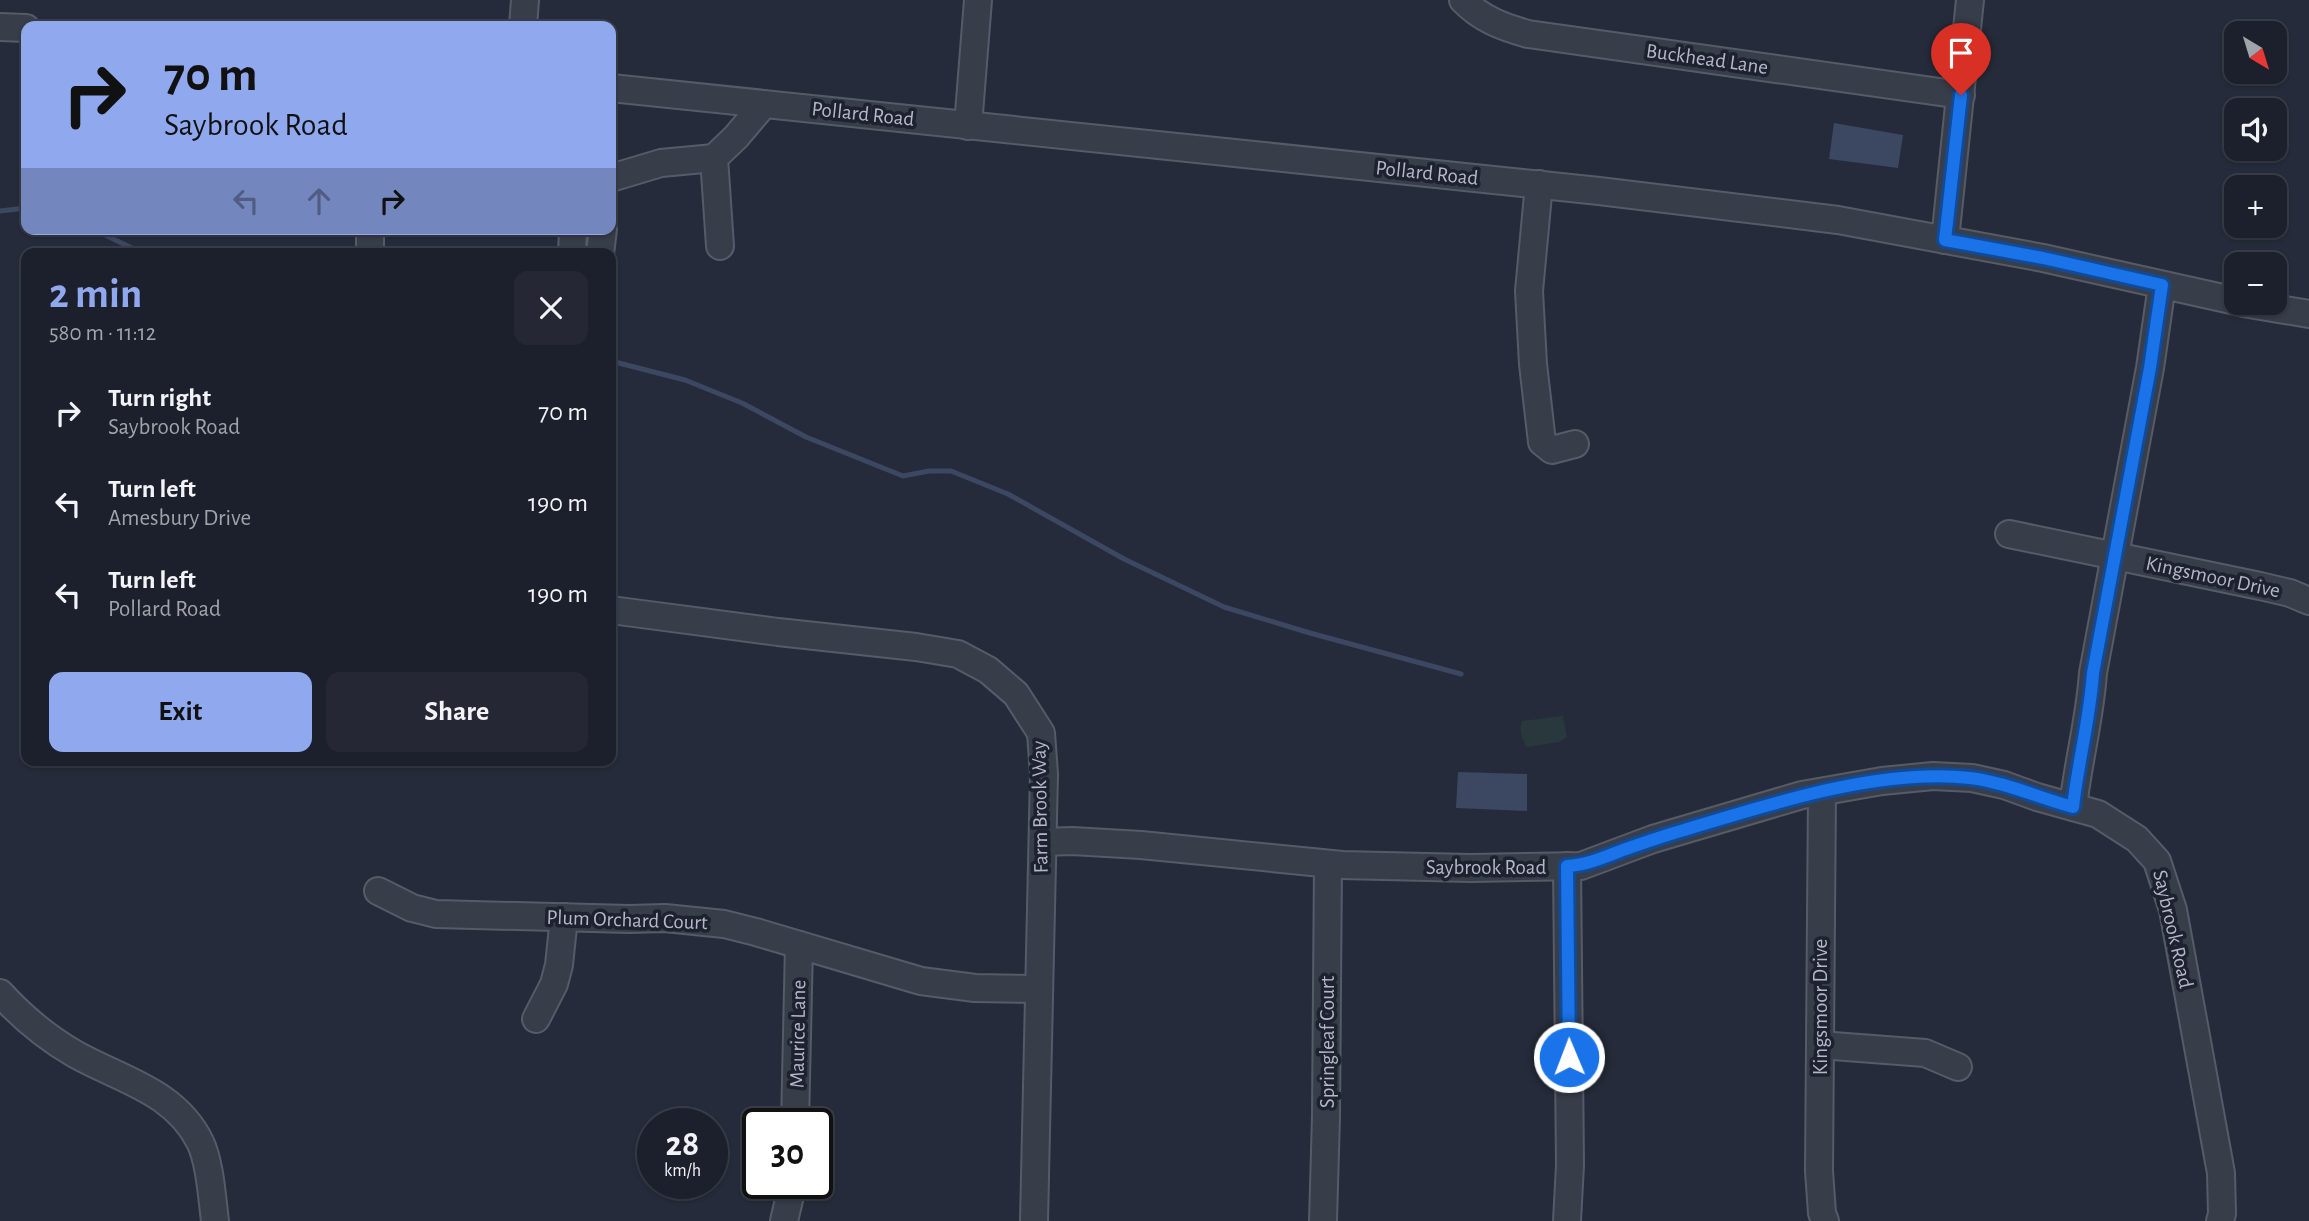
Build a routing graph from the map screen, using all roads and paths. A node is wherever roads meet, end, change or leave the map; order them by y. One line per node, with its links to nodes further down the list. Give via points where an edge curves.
1 (525, 0): 5 (street)
2 (978, 0): 11 (street)
3 (1463, 0): 9 (street, Buckhead Lane, via 1485,18 1528,33)
4 (1970, 0): 9 (street)
5 (523, 21)
6 (0, 27): 7 (street)
7 (21, 28)
8 (616, 89): 10 (street, Pollard Road)
9 (1961, 95): 15 (street)
10 (764, 104): 11 (street, Pollard Road); 12 (street)
11 (968, 126): 14 (street, Pollard Road)
12 (714, 158): 13 (street, via 661,163); 16 (street)
13 (616, 180)
14 (1539, 184): 15 (street, Pollard Road, via 1838,220); 21 (street, via 1529,291 1542,442 1552,450)
15 (1945, 240): 17 (street, Pollard Road)
16 (720, 246)
17 (2162, 285): 18 (street, Pollard Road); 23 (street)
18 (2224, 298)
19 (2287, 310): 20 (street)
20 (2309, 314)
21 (1574, 444)
22 (2009, 534): 23 (street, Kingsmoor Drive)
23 (2115, 556): 24 (street, Kingsmoor Drive, via 2260,586); 27 (street)
24 (2309, 601)
25 (616, 611): 28 (street, Farm Brook Way, via 916,647 958,654 988,670 1016,694 1041,733)
26 (1822, 792): 27 (street, Saybrook Road, via 1933,776 1972,778); 30 (street, Saybrook Road, via 1653,839 1581,866); 37 (street, Kingsmoor Drive)
27 (2073, 807): 47 (street, Saybrook Road, via 2118,826 2157,860 2173,910 2201,1058 2221,1173)
28 (1043, 842): 29 (street, Saybrook Road, via 1141,845); 34 (street, Farm Brook Way)
29 (1328, 864): 30 (street, Saybrook Road); 44 (street, Springleaf Court)
30 (1567, 866): 45 (street)
31 (378, 891): 32 (street, Plum Orchard Court, via 436,914)
32 (564, 917): 33 (street, Plum Orchard Court, via 700,921); 36 (street, via 554,984)
33 (799, 945): 34 (street, Plum Orchard Court, via 921,981); 39 (street, Maurice Lane)
34 (1039, 989): 43 (street, Farm Brook Way)
35 (0, 993): 41 (street, via 51,1038 155,1093 186,1118 204,1151)
36 (536, 1019)
37 (1820, 1045): 38 (street, via 1926,1053); 46 (street, Kingsmoor Drive, via 1819,1171)
38 (1958, 1067)
39 (795, 1108)
40 (789, 1199): 42 (street)
41 (215, 1221)
42 (784, 1221)
43 (1034, 1221)
44 (1323, 1221)
45 (1567, 1221)
46 (1825, 1221)
47 (2220, 1221)

